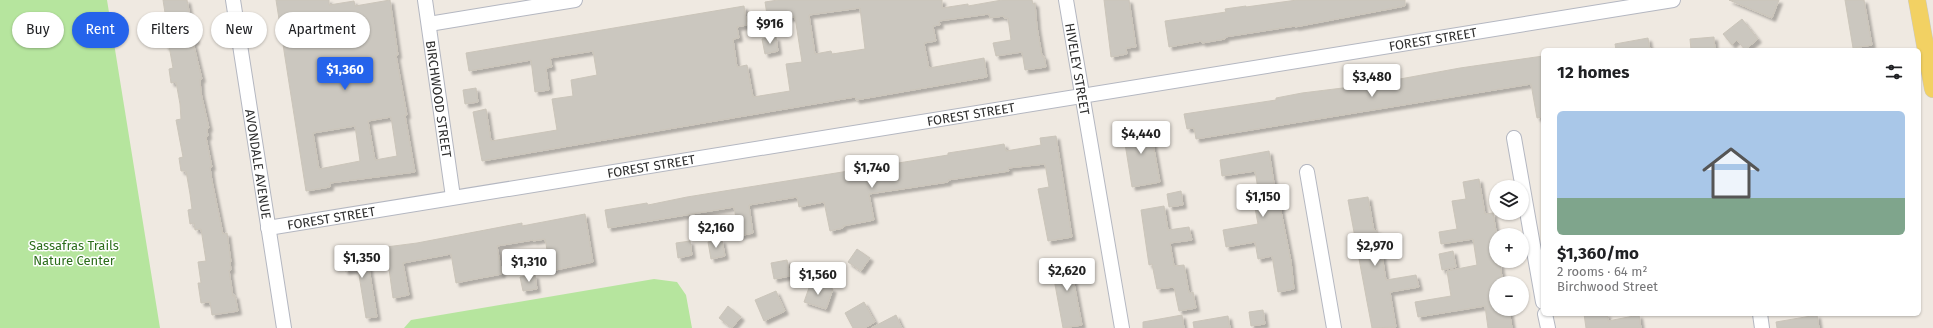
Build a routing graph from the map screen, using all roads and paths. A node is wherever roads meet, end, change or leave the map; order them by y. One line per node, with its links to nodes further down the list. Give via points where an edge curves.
1 (233, 0): 13 (street, AVONDALE AVENUE)
2 (425, 0): 7 (street, BIRCHWOOD STREET)
3 (575, 0): 7 (street)
4 (1066, 0): 9 (street, HIVELEY STREET)
5 (1673, 0): 9 (street, FOREST STREET)
6 (1917, 0): 8 (main road)
7 (429, 24): 12 (street, BIRCHWOOD STREET)
8 (1933, 89)
9 (1083, 97): 12 (street, FOREST STREET); 18 (street, HIVELEY STREET)
10 (1514, 138): 14 (street)
11 (1308, 172): 19 (street)
12 (453, 197): 13 (street, FOREST STREET)
13 (268, 228): 17 (street, AVONDALE AVENUE)
14 (1541, 291)
15 (1545, 316): 20 (street)
16 (1760, 316): 21 (street)
17 (284, 328)
18 (1122, 328)
19 (1334, 328)
20 (1548, 328)
21 (1762, 328)

